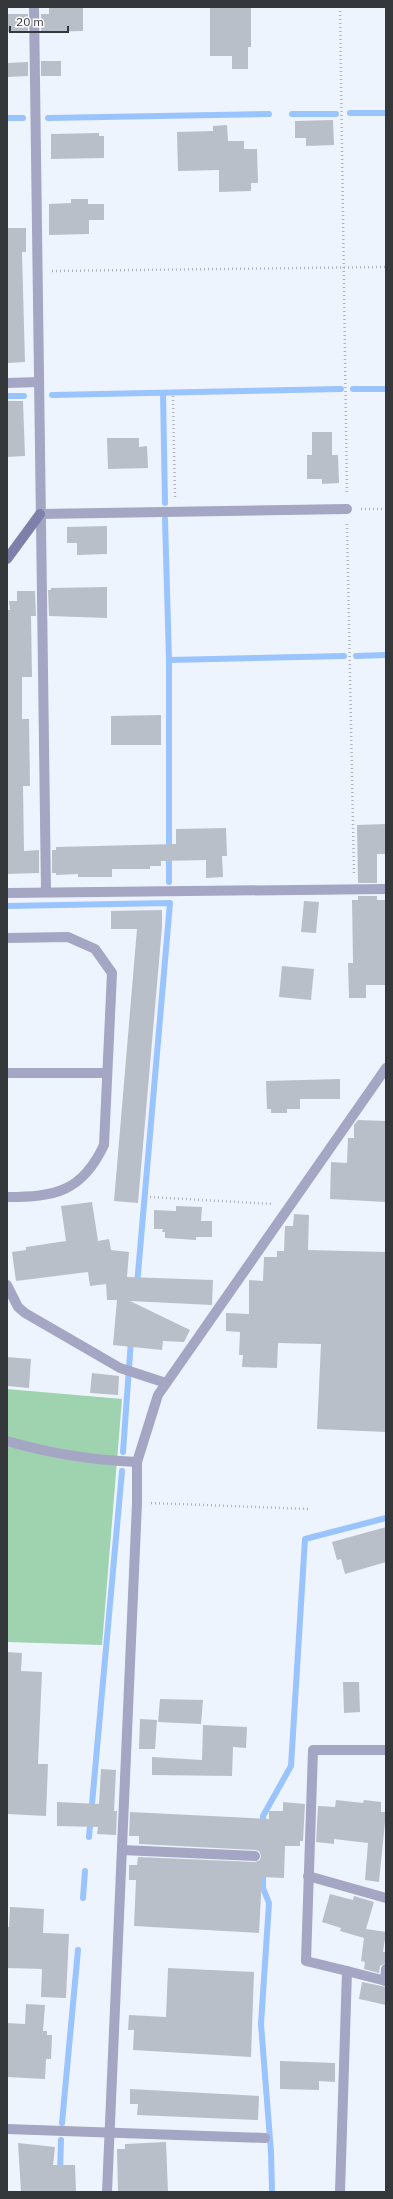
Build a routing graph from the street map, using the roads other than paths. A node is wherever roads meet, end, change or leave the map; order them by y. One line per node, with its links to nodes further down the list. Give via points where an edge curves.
1 (34, 7): 2 (street)
2 (39, 382): 3 (street); 5 (street)
3 (7, 383)
4 (347, 509): 5 (street)
5 (40, 514): 6 (street); 8 (street)
6 (7, 559)
7 (386, 889): 8 (street)
8 (46, 892): 9 (street)
9 (7, 893)
10 (7, 938): 13 (street, via 68,937 95,949 112,973)
11 (386, 1068): 16 (street)
12 (7, 1073): 13 (street)
13 (107, 1073): 14 (street, via 104,1145 84,1175 68,1189 47,1195)
14 (7, 1197)
15 (7, 1285): 16 (street, via 18,1307 25,1313 120,1368)
16 (166, 1383): 18 (street, via 158,1395)
17 (7, 1441): 18 (street, via 88,1460)
18 (136, 1462): 20 (street, via 137,1503)
19 (386, 1750): 22 (street, via 313,1750)
20 (122, 1850): 21 (street); 28 (street)
21 (255, 1856)
22 (308, 1876): 23 (street); 25 (street, via 306,1961)
23 (386, 1898)
24 (386, 1969): 26 (street)
25 (347, 1971): 26 (street); 31 (street)
26 (385, 1981)
27 (7, 2129): 28 (street)
28 (110, 2134): 29 (street); 30 (street)
29 (265, 2138)
30 (107, 2192)
31 (340, 2192)

